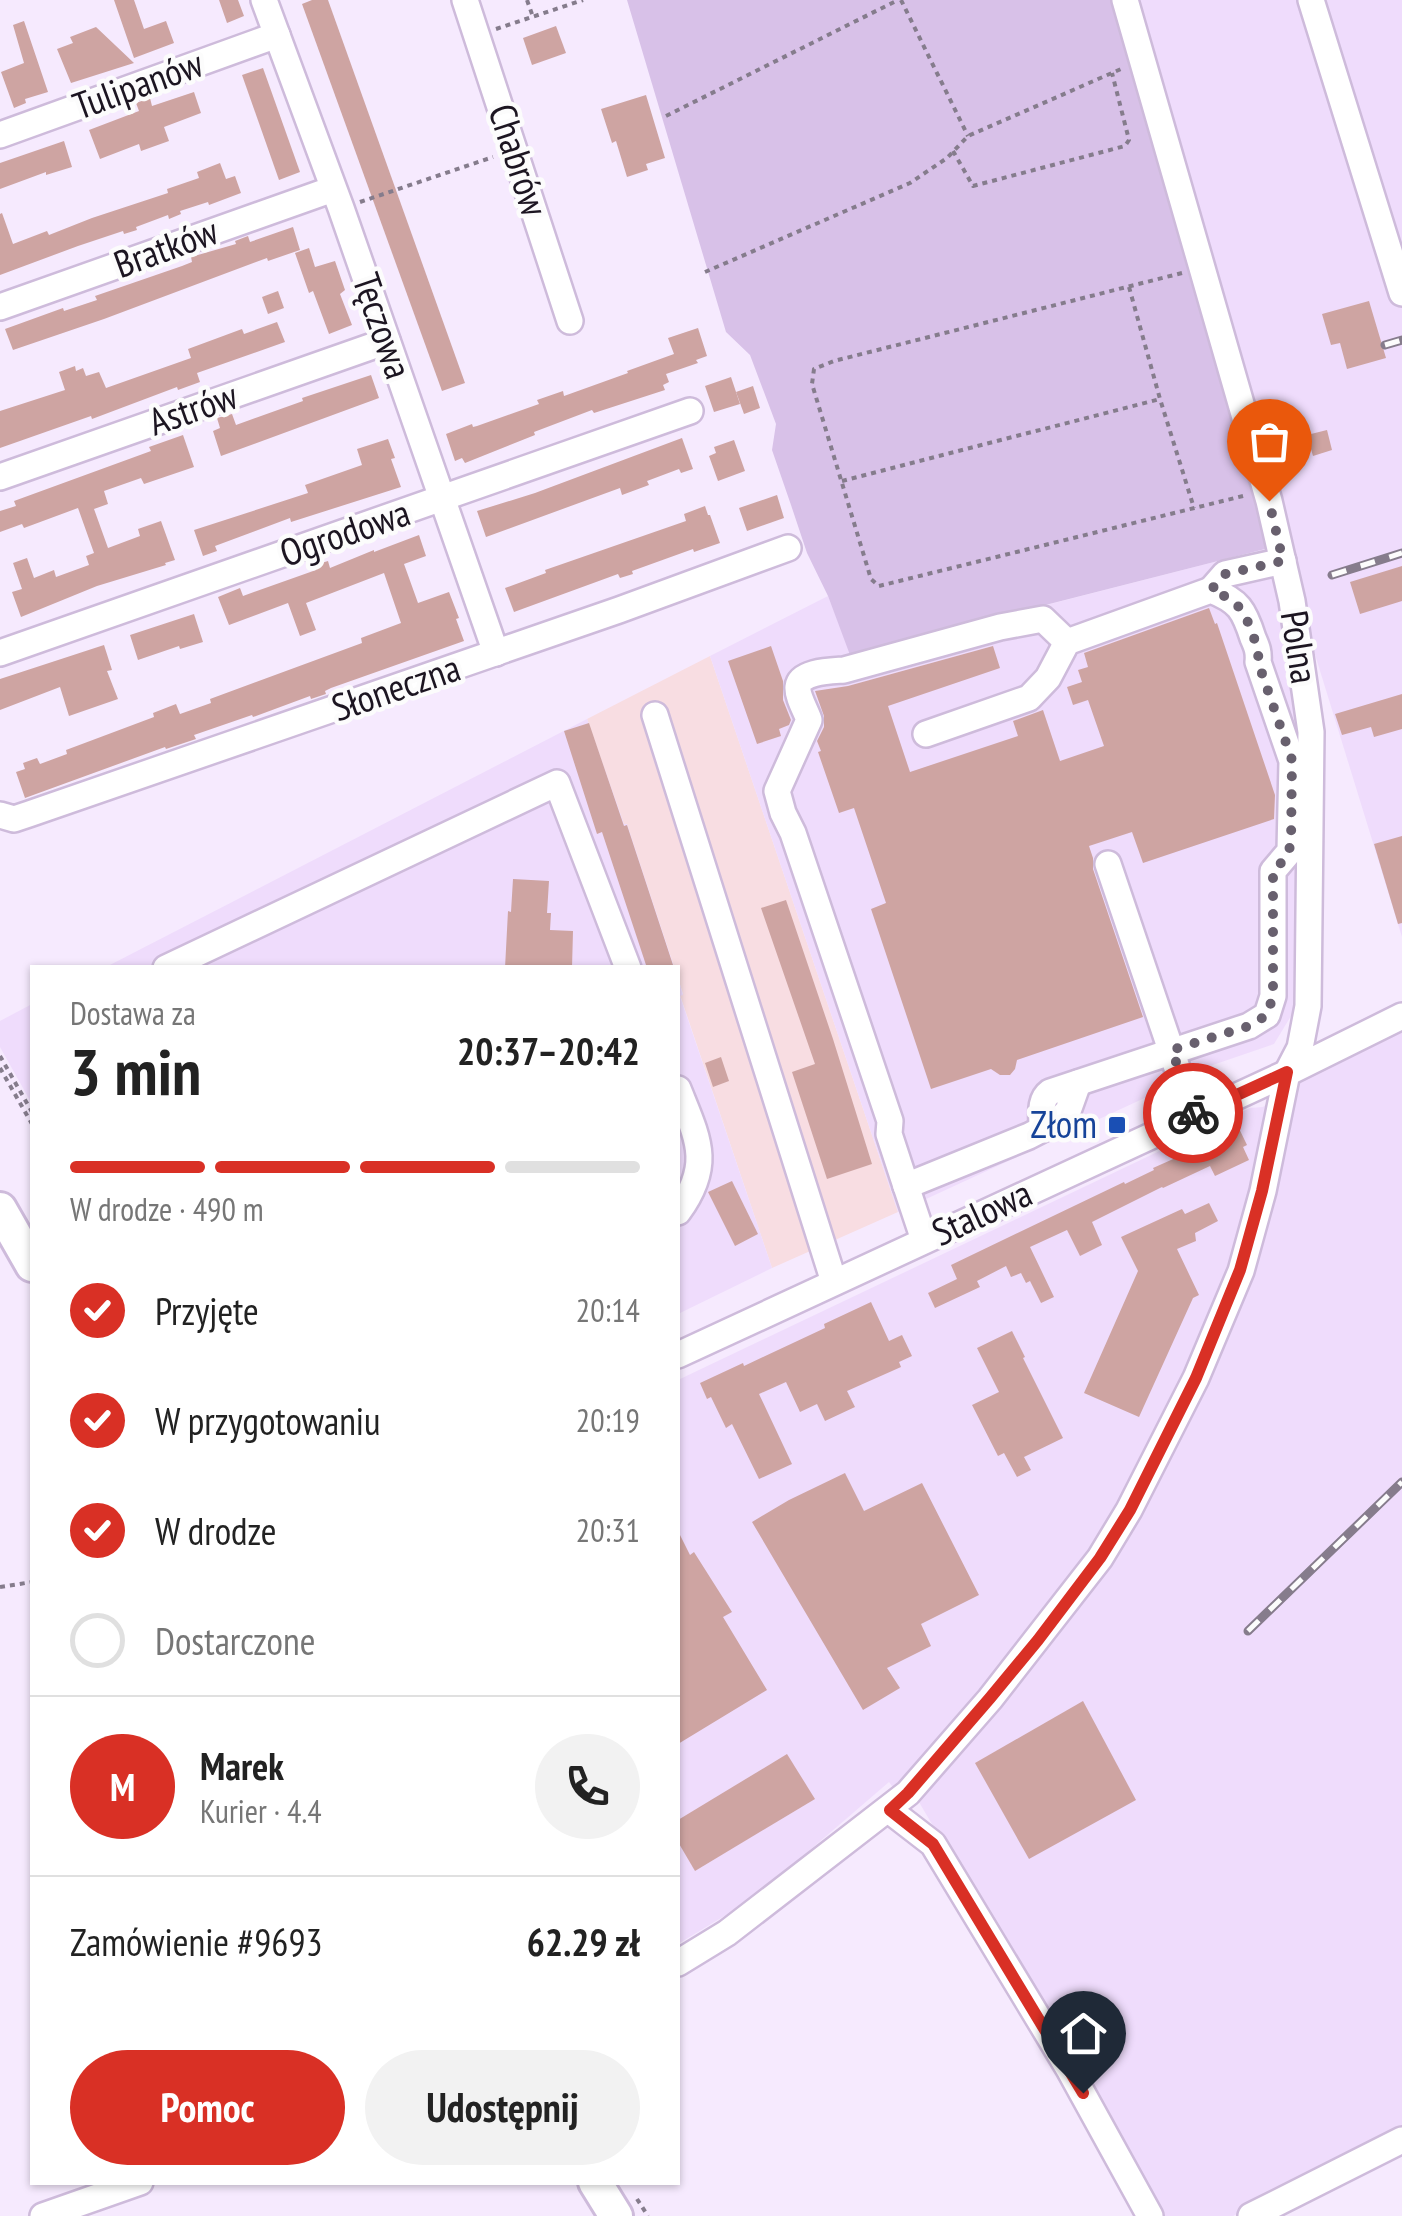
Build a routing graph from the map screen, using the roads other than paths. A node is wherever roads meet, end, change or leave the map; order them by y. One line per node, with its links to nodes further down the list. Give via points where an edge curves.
1 (264, 0): 5 (street, Tęczowa)
2 (465, 0): 10 (street, Chabrów)
3 (1124, 0): 16 (street, Polna)
4 (1311, 0): 8 (street)
5 (277, 36): 6 (street, Tulipanów); 7 (street, Tęczowa)
6 (0, 134)
7 (337, 199): 9 (street, Bratków); 11 (street, Tęczowa)
8 (1402, 294)
9 (0, 308)
10 (570, 321)
11 (387, 341): 13 (street, Astrów); 14 (street, Tęczowa)
12 (690, 410): 14 (street, Ogrodowa)
13 (0, 477)
14 (442, 499): 19 (street, Ogrodowa); 20 (street, Tęczowa)
15 (788, 548): 20 (street, Słoneczna)
16 (1283, 561): 17 (street, via 1225,574); 30 (street, Polna, via 1311,732 1308,1006 1300,1048)
17 (1211, 590): 18 (street); 29 (street, via 1245,614 1259,652 1292,760 1291,844 1273,871 1273,996 1267,1015)
18 (1067, 642): 22 (street, via 1029,698); 33 (street, via 1043,618 822,672 802,679 798,688 808,720 777,791)
19 (0, 653)
20 (496, 653): 23 (street, Słoneczna, via 14,819)
21 (655, 715): 38 (street)
22 (926, 734)
23 (1, 816)
24 (1108, 864): 29 (street)
25 (212, 958): 26 (street); 27 (street, via 557,783)
26 (180, 965)
27 (627, 965)
28 (1402, 1016): 30 (street, Stalowa)
29 (1172, 1050): 32 (street); 33 (street, via 1076,1084 1058,1121)
30 (1287, 1072): 32 (street, Stalowa); 40 (street, Polna, via 1240,1270 1130,1510 1038,1640)
31 (680, 1094): 35 (street, via 700,1149 695,1184)
32 (1193, 1115): 36 (street, Stalowa)
33 (906, 1186): 36 (street)
34 (0, 1209): 37 (main road)
35 (680, 1209)
36 (924, 1240): 38 (street, Stalowa)
37 (30, 1261)
38 (834, 1282): 39 (street, Stalowa)
39 (680, 1354)
40 (890, 1810): 41 (street, Polna); 47 (street, via 933,1844)
41 (680, 1962)
42 (1402, 2140): 48 (street)
43 (131, 2185): 45 (street)
44 (597, 2185): 46 (main road)
45 (43, 2216)
46 (616, 2216)
47 (1150, 2216)
48 (1251, 2216)

